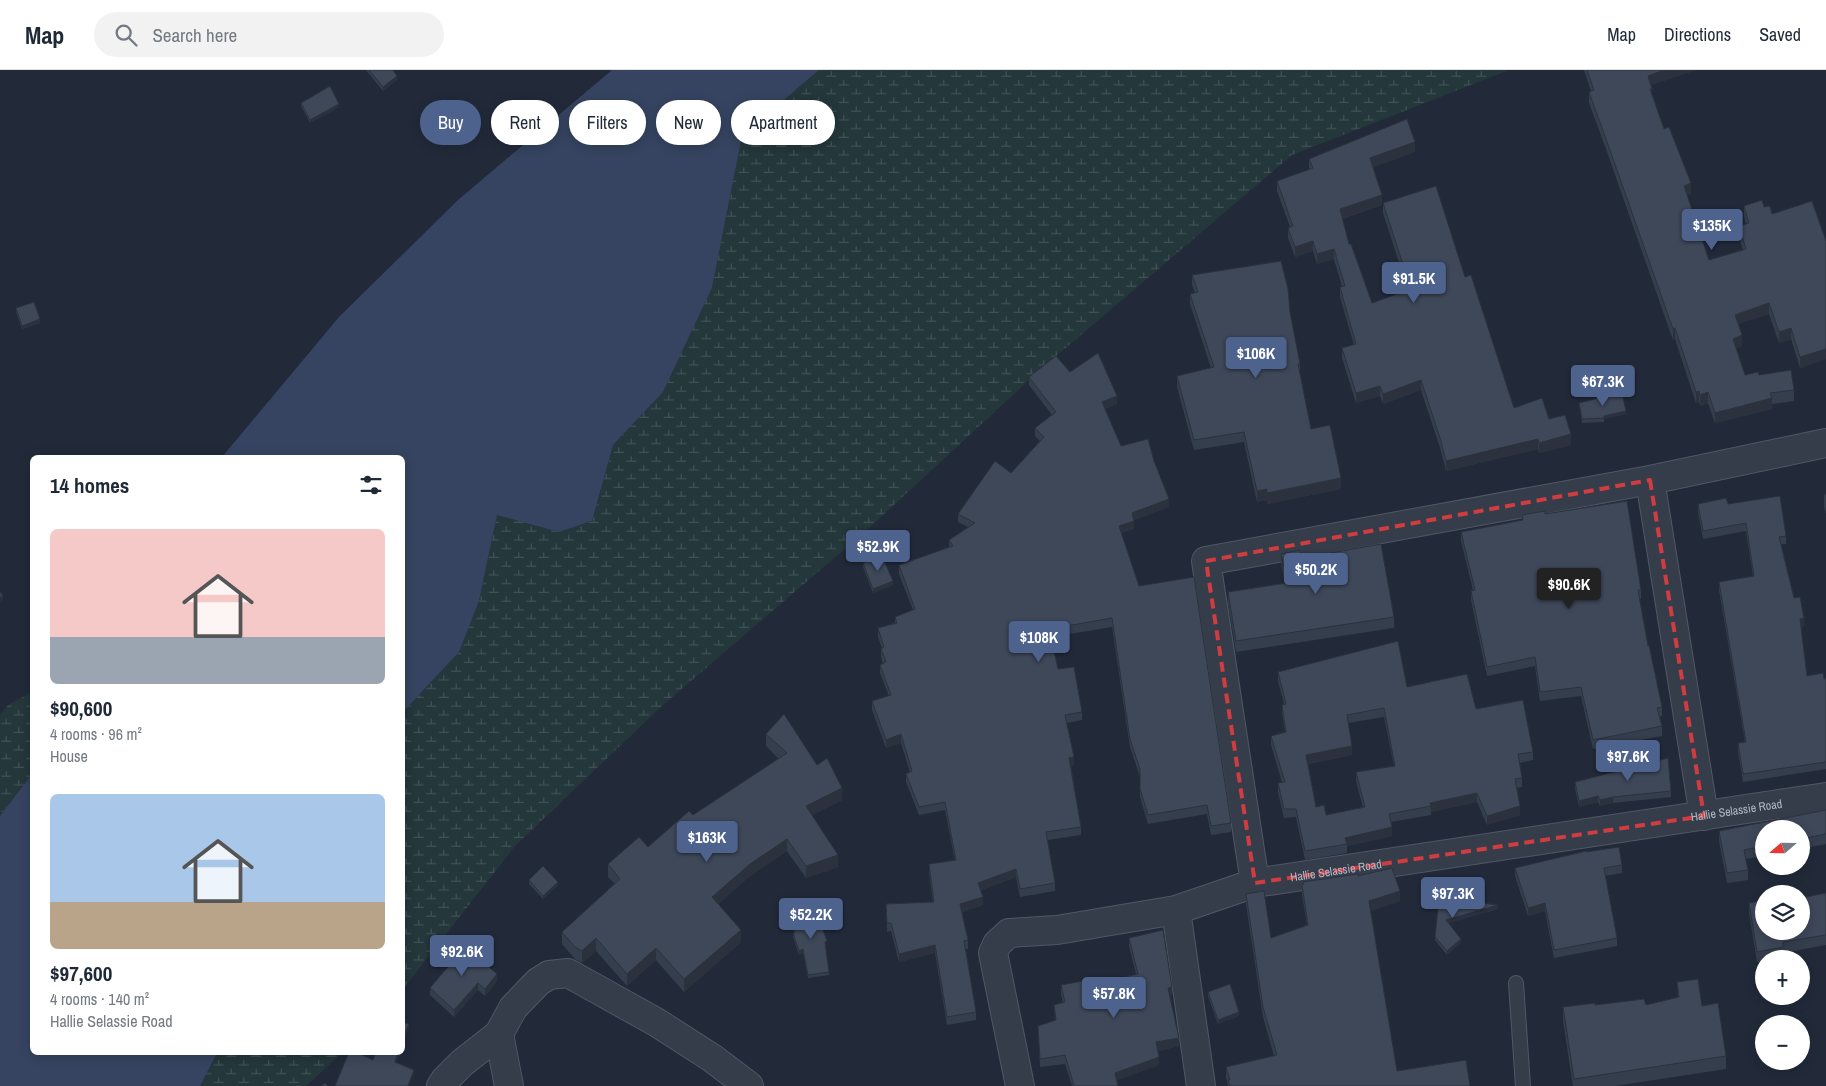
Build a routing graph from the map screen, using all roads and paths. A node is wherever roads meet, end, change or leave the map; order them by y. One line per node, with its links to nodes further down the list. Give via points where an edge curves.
1 (1826, 443): 2 (street)
2 (1650, 480): 4 (street); 5 (street, via 1206,561)
3 (1826, 797): 4 (street, Hallie Selassie Road)
4 (1704, 816): 5 (street, Hallie Selassie Road)
5 (1255, 883): 6 (street, Hallie Selassie Road)
6 (1176, 910): 12 (street, Hallie Selassie Road, via 1057,930 1009,933 1002,938 993,953); 13 (street)
7 (1516, 983): 14 (lane)
8 (499, 1034): 9 (street, via 462,1063); 10 (street); 11 (street, via 513,1008 538,982 549,975 568,973 656,1022)
9 (441, 1086)
10 (509, 1086)
11 (749, 1086)
12 (1020, 1086)
13 (1201, 1086)
14 (1523, 1086)

